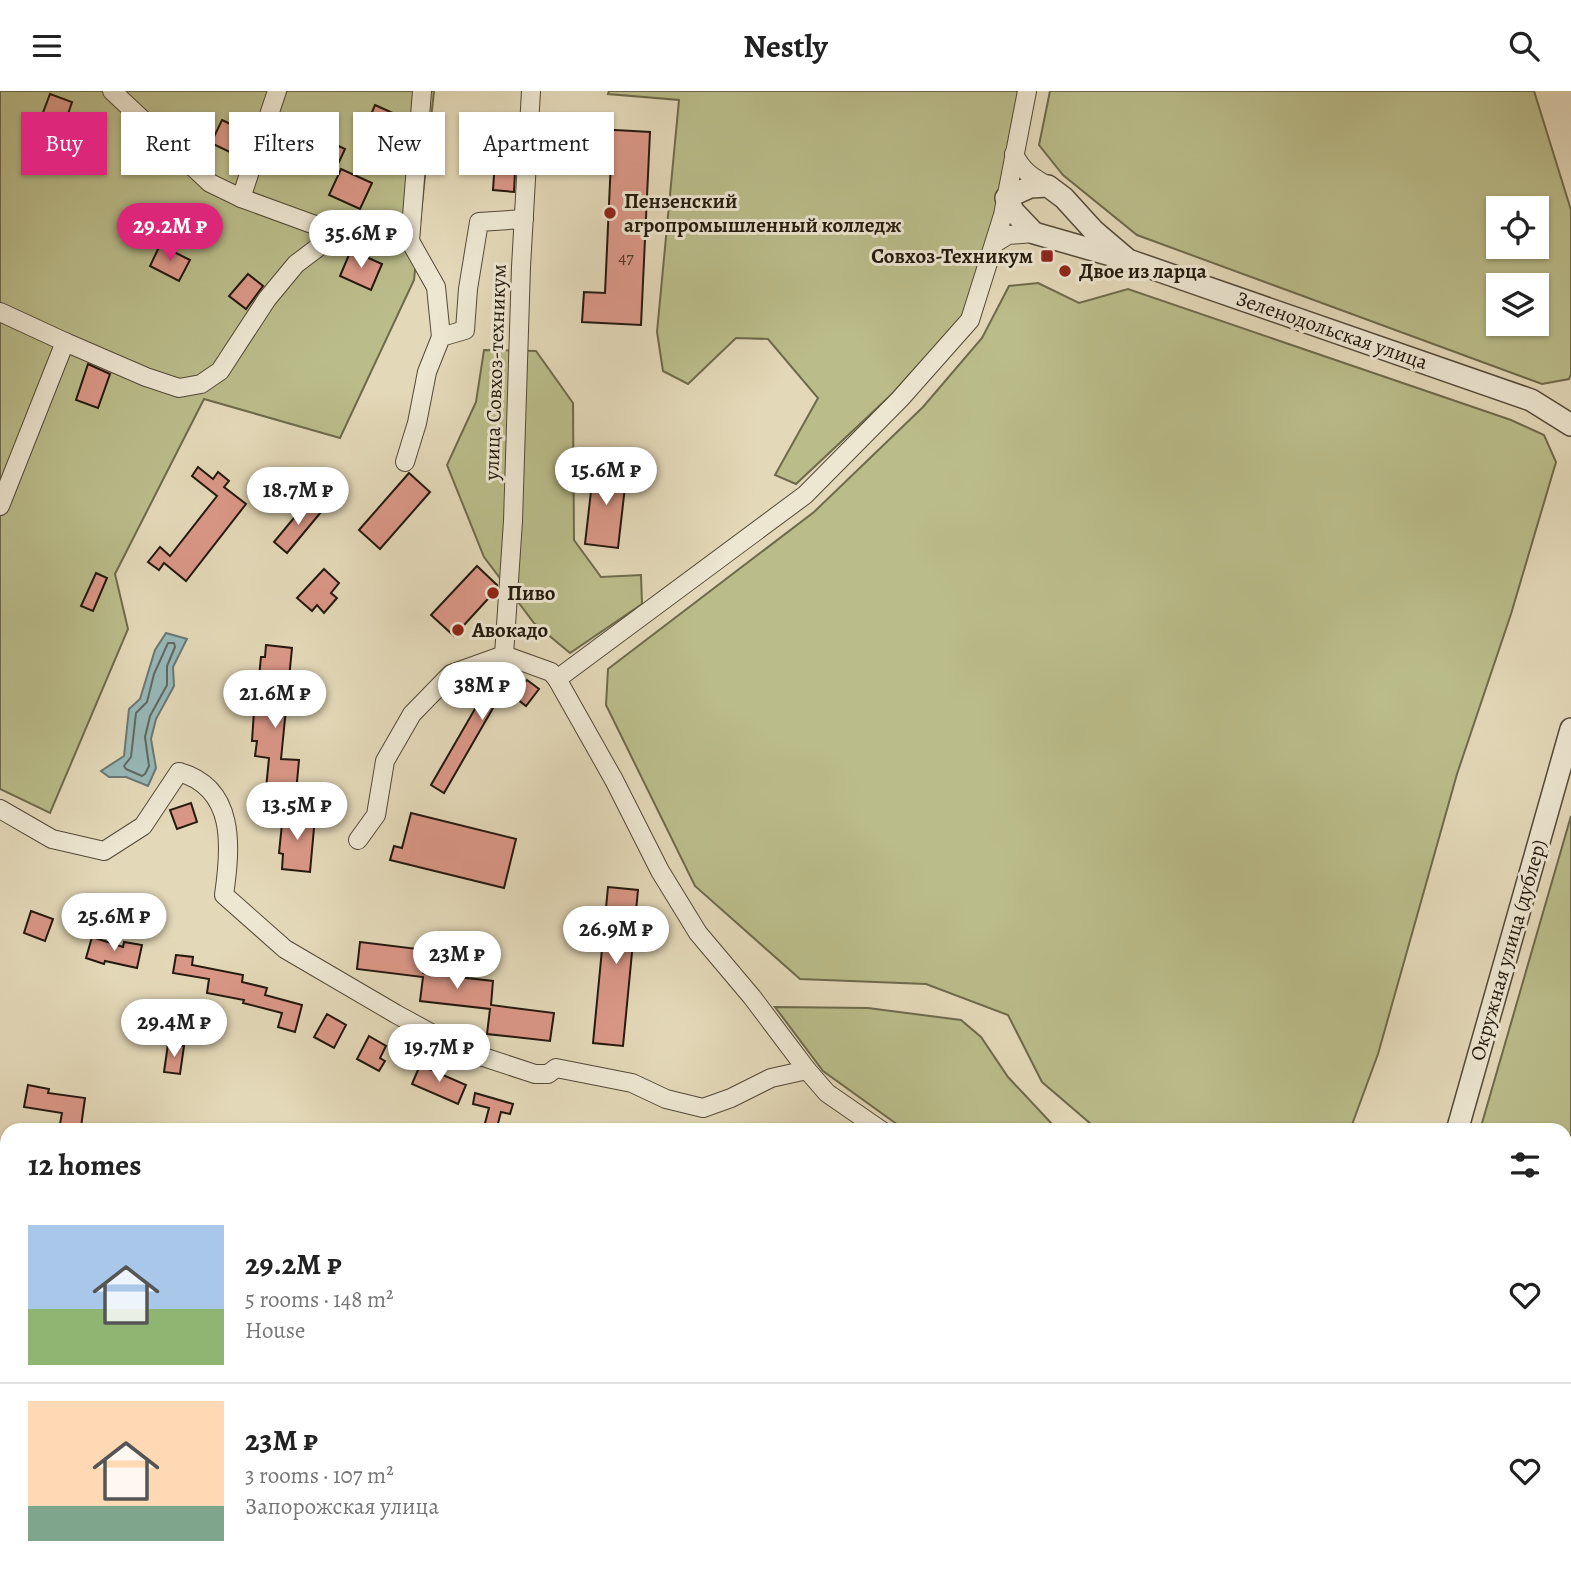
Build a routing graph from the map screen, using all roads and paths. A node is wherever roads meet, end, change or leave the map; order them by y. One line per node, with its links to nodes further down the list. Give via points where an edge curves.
1 (112, 91): 8 (street, via 209,183)
2 (276, 91): 8 (street)
3 (422, 91): 13 (street)
4 (531, 91): 10 (street, улица Совхоз-техникум)
5 (1027, 91): 6 (street)
6 (1014, 154): 7 (street, via 1029,175); 9 (street)
7 (1048, 185): 9 (street); 15 (street)
8 (241, 198): 11 (street)
9 (1006, 198): 12 (street); 14 (street)
10 (524, 219): 17 (street, via 479,222 465,330); 22 (street, улица Совхоз-техникум)
11 (337, 233): 13 (street); 18 (street, via 296,264 220,371 201,384 179,388)
12 (1034, 233): 14 (street, Зеленодольская улица, via 1008,235); 15 (street, Зеленодольская улица)
13 (410, 241): 17 (street, via 436,287)
14 (995, 243): 23 (street, via 970,320 815,486)
15 (1128, 260): 19 (street, Зеленодольская улица, via 1531,400)
16 (0, 312): 18 (street)
17 (441, 337): 20 (street, via 427,372)
18 (65, 342): 21 (street)
19 (1571, 425)
20 (405, 462)
21 (0, 506)
22 (504, 655): 23 (street, via 551,672); 26 (street, via 451,674 412,714 385,761 376,815)
23 (558, 679): 27 (street, via 698,933)
24 (1571, 729): 29 (street, Окружная улица (дублер))
25 (0, 809): 27 (street, via 52,839 104,851 143,825 179,772 196,777 214,794 227,823 224,895 285,949 462,1050 535,1074 548,1075 556,1068 632,1083 666,1099 703,1108 771,1078)
26 (358, 840)
27 (807, 1070): 28 (street, via 827,1093)
28 (870, 1123)
29 (1459, 1123)

